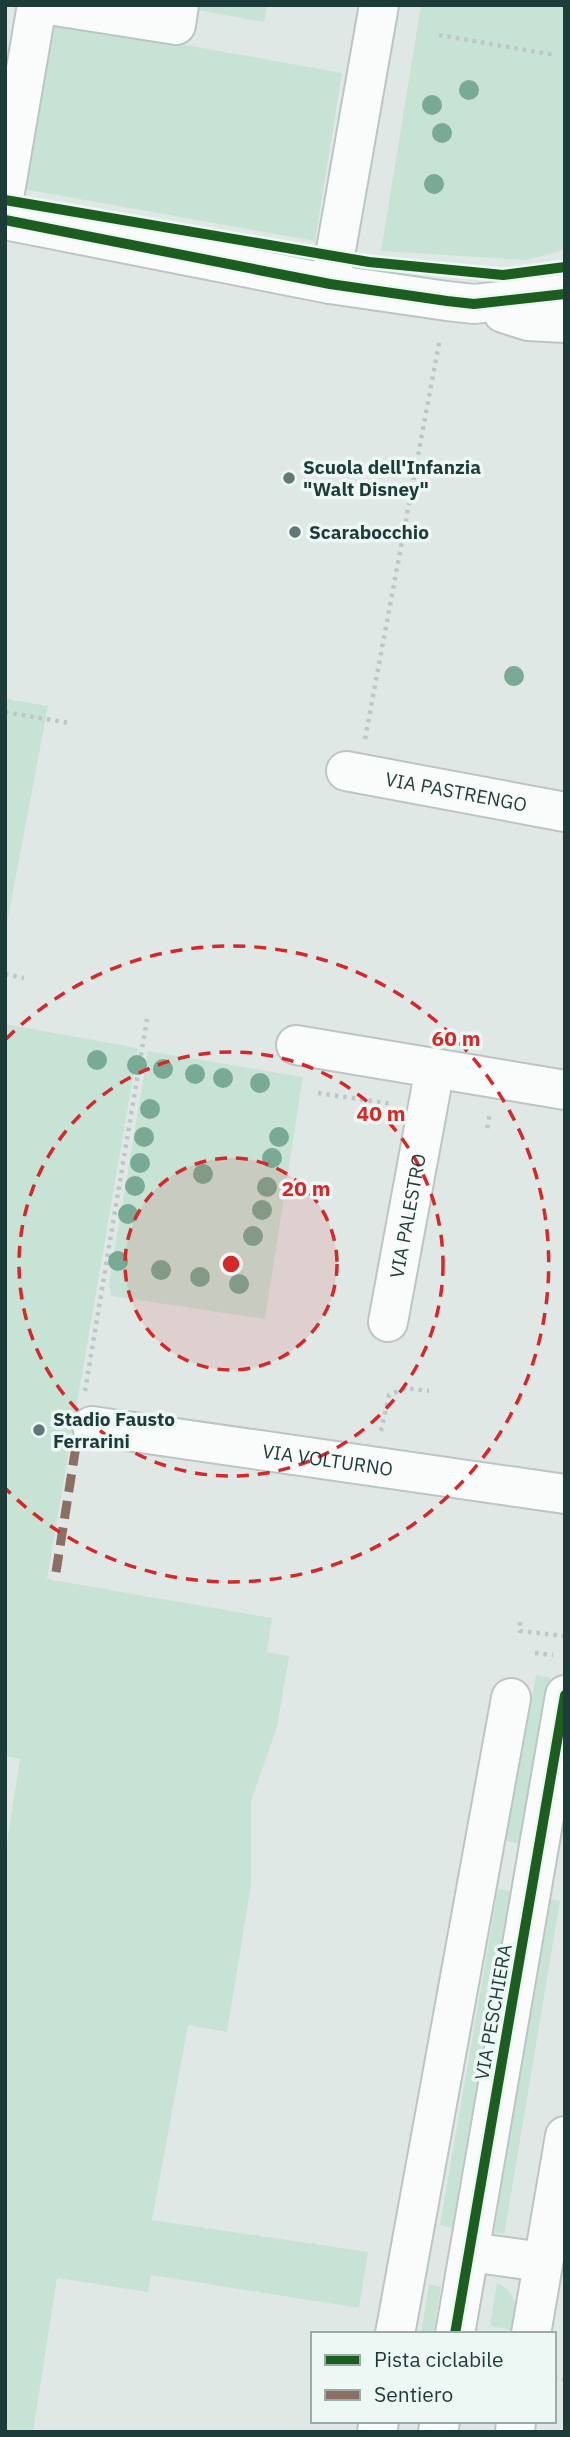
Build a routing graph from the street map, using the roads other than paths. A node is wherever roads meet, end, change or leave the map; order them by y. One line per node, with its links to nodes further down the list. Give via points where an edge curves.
1 (37, 5): 5 (street)
2 (49, 5): 3 (street, via 176,25)
3 (179, 5)
4 (379, 5): 7 (street)
5 (5, 192)
6 (5, 220): 7 (street)
7 (330, 284): 9 (street)
8 (565, 294): 9 (street)
9 (461, 302): 10 (street, via 528,321)
10 (565, 323)
11 (352, 773): 12 (street, VIA PASTRENGO)
12 (565, 813)
13 (296, 1045): 14 (street)
14 (435, 1068): 15 (street); 16 (street, VIA PALESTRO)
15 (565, 1090)
16 (388, 1322)
17 (88, 1411): 18 (street, VIA VOLTURNO)
18 (565, 1494)
19 (565, 1695): 22 (street, VIA PESCHIERA)
20 (511, 1698): 21 (street, VIA PESCHIERA)
21 (481, 1861): 22 (street); 24 (street, VIA PESCHIERA)
22 (550, 1872): 25 (street, VIA PESCHIERA)
23 (565, 2136): 26 (street)
24 (411, 2248): 25 (street); 27 (street, VIA PESCHIERA)
25 (470, 2254): 26 (street); 28 (street, VIA PESCHIERA)
26 (543, 2262): 29 (street)
27 (395, 2332)
28 (455, 2332)
29 (531, 2332)

